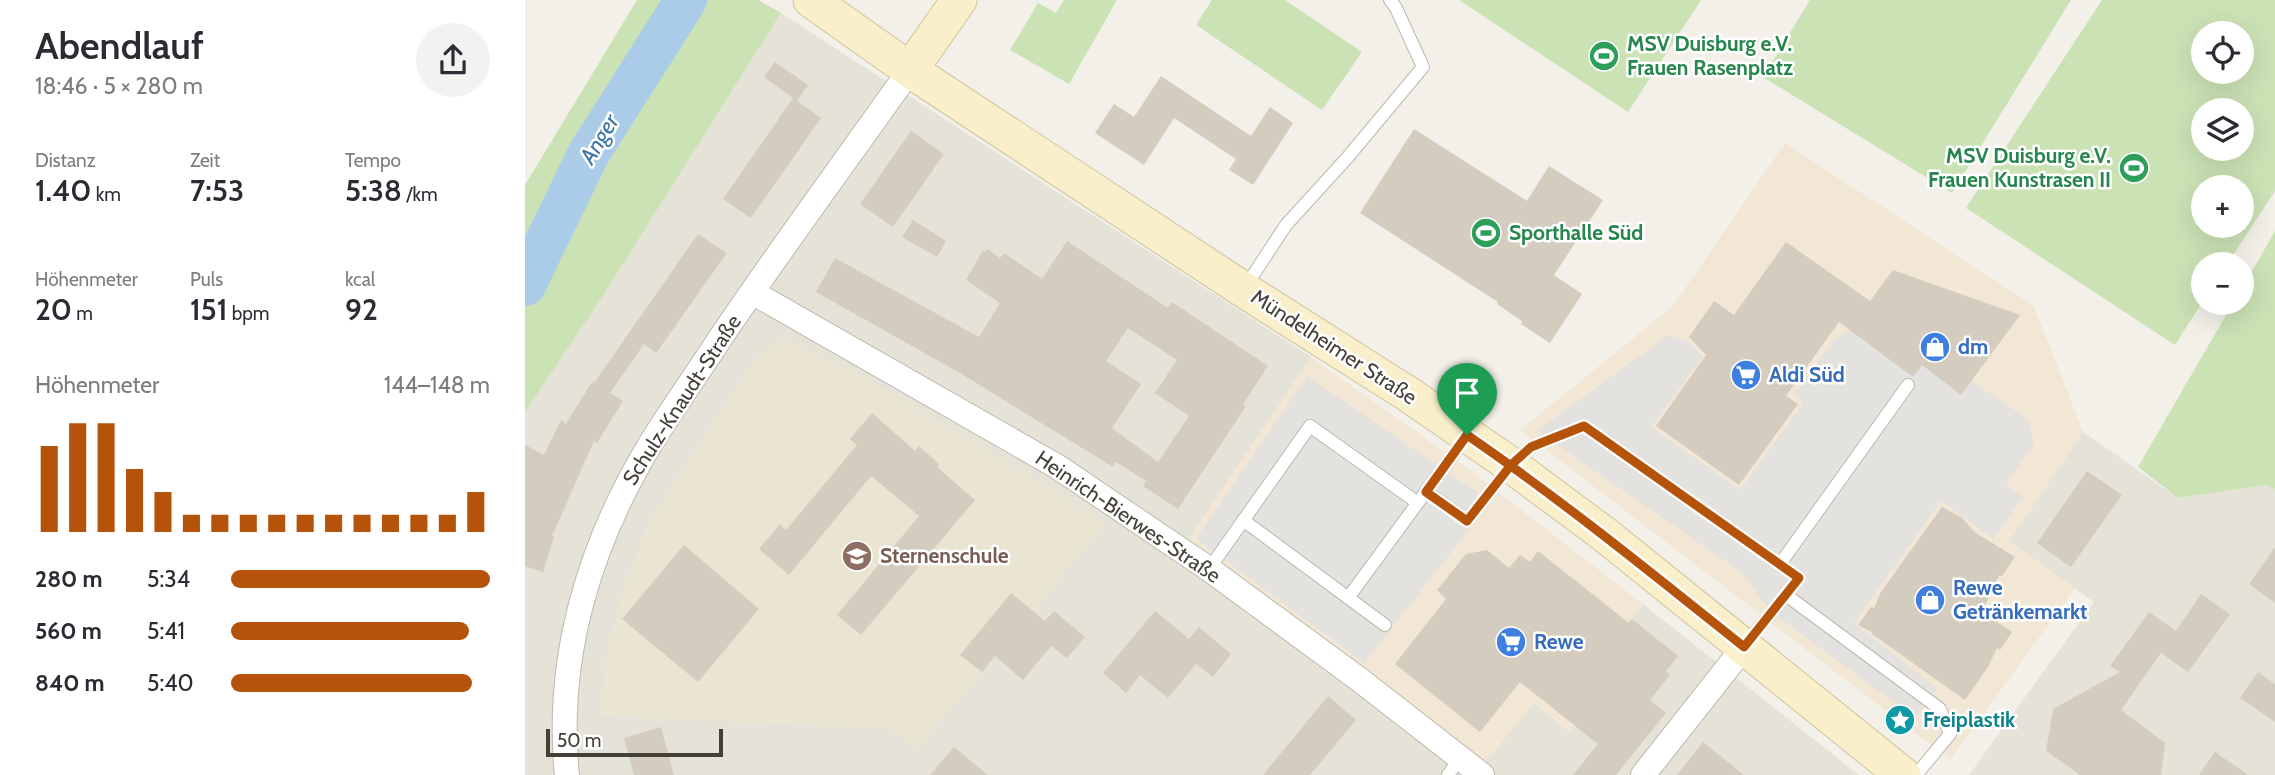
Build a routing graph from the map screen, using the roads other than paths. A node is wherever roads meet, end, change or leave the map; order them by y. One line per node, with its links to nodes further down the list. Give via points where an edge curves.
1 (811, 0): 4 (main road, Mündelheimer Straße)
2 (959, 0): 4 (main road)
3 (1390, 0): 5 (lane, via 1423,67 1286,225)
4 (910, 70): 5 (main road, Mündelheimer Straße); 6 (street, Schulz-Knaudt-Straße)
5 (1244, 290): 8 (main road, Mündelheimer Straße)
6 (752, 292): 14 (street, Heinrich-Bierwes-Straße, via 1058,467); 20 (street, Schulz-Knaudt-Straße, via 651,442 608,523 571,645 565,726)
7 (1908, 384): 13 (lane)
8 (1467, 435): 9 (main road, Mündelheimer Straße); 10 (lane)
9 (1511, 465): 10 (lane, via 1467,521); 13 (lane, via 1531,447 1584,426); 18 (main road, Mündelheimer Straße)
10 (1426, 492): 11 (lane)
11 (1418, 503): 12 (lane, via 1310,426); 16 (lane)
12 (1243, 520): 14 (lane); 16 (lane)
13 (1780, 564): 15 (lane, via 1799,578)
14 (1209, 569): 19 (street, Heinrich-Bierwes-Straße)
15 (1786, 595): 18 (lane); 24 (lane, via 1940,709 1950,734)
16 (1348, 598): 17 (lane)
17 (1385, 625)
18 (1744, 647): 22 (street); 23 (main road, Mündelheimer Straße)
19 (1454, 766): 21 (street, Heinrich-Bierwes-Straße)
20 (567, 775)
21 (1482, 775)
22 (1644, 775)
23 (1903, 775)
24 (1916, 775)

